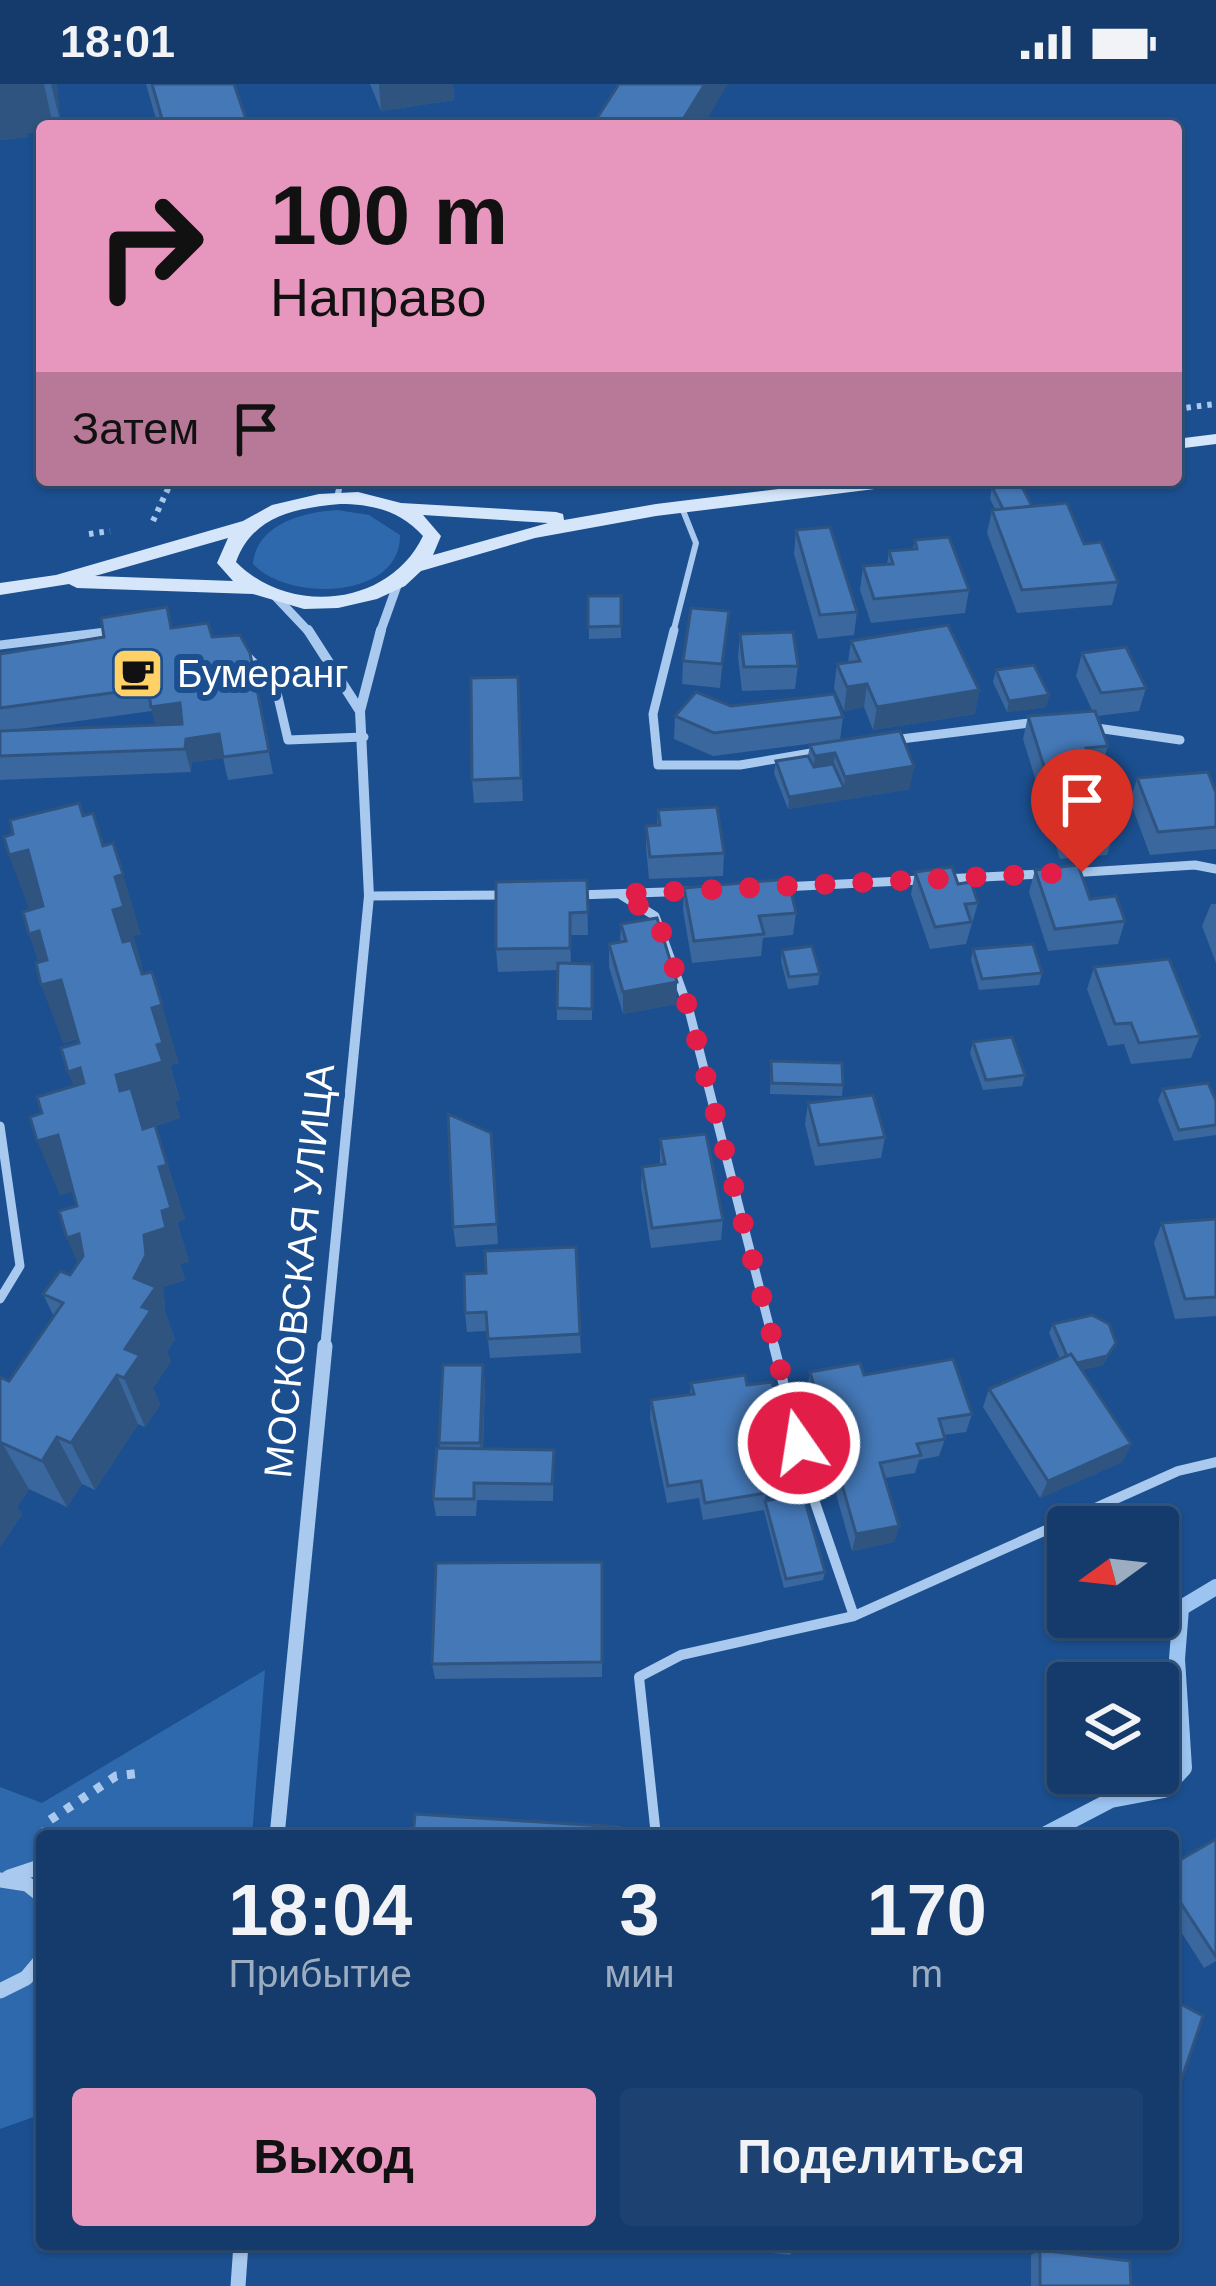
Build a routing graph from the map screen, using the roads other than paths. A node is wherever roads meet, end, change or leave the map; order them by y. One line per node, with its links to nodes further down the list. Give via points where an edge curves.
1 (1216, 439): 2 (main road)
2 (1182, 443)
3 (852, 486): 6 (main road)
4 (339, 489): 5 (main road); 8 (main road)
5 (397, 508): 7 (main road); 9 (main road, via 432,536)
6 (682, 508): 7 (main road); 24 (lane, via 696,543 653,714 658,765 740,765)
7 (582, 521): 9 (main road, via 483,542)
8 (251, 524): 11 (main road); 12 (main road, via 226,563)
9 (416, 567): 10 (main road)
10 (399, 580): 14 (main road, via 352,598); 18 (street)
11 (57, 581): 12 (main road); 13 (main road)
12 (253, 588): 14 (main road)
13 (0, 589)
14 (275, 596): 18 (street, via 304,625)
15 (122, 629): 17 (lane)
16 (224, 644): 21 (lane, via 275,684 288,740)
17 (0, 645)
18 (360, 711): 21 (street, МОСКОВСКАЯ УЛИЦА)
19 (1048, 722): 23 (lane)
20 (1070, 724): 22 (lane)
21 (364, 737): 33 (street, МОСКОВСКАЯ УЛИЦА)
22 (1180, 740)
23 (878, 742)
24 (832, 750)
25 (1216, 869): 26 (lane)
26 (1066, 873)
27 (1044, 874): 28 (lane)
28 (761, 887)
29 (714, 890): 30 (lane)
30 (620, 894): 32 (lane); 38 (lane, via 656,916 689,1010 809,1484)
31 (529, 895): 33 (lane)
32 (574, 895)
33 (369, 896): 39 (street, МОСКОВСКАЯ УЛИЦА)
34 (0, 1126): 35 (lane)
35 (3, 1174): 36 (lane, via 20,1266)
36 (0, 1299)
37 (1216, 1462): 38 (lane, via 1178,1471)
38 (854, 1616): 40 (lane, via 681,1655 639,1677)
39 (279, 1830)
40 (655, 1830)
41 (36, 1868): 42 (street)
42 (1, 1879): 43 (street)
43 (36, 1891)
44 (36, 1964): 46 (street)
45 (36, 1980): 46 (street)
46 (3, 1991)
47 (241, 2250): 48 (street)
48 (238, 2286)

